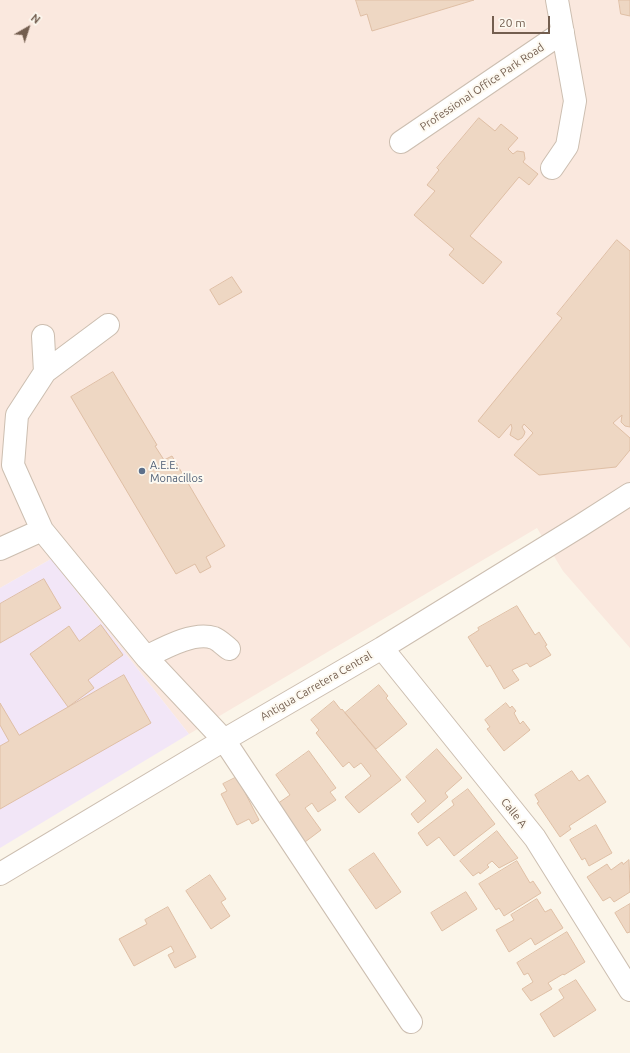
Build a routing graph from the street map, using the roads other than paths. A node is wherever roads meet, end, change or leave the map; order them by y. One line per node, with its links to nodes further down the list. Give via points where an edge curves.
1 (557, 0): 2 (street)
2 (562, 32): 3 (street, Professional Office Park Road); 4 (street, via 575,101 567,146)
3 (401, 142)
4 (552, 168)
5 (108, 325): 7 (street)
6 (43, 336): 7 (street)
7 (45, 372): 9 (street, via 17,415 13,465)
8 (630, 494): 11 (street, Antigua Carretera Central)
9 (42, 530): 10 (street); 13 (street)
10 (0, 549)
11 (382, 648): 14 (street, Antigua Carretera Central); 16 (street, Calle A, via 535,838)
12 (230, 649): 13 (street, via 215,638 197,636)
13 (146, 657): 14 (street)
14 (224, 740): 15 (street, Antigua Carretera Central); 17 (street)
15 (0, 874)
16 (630, 990)
17 (411, 1022)

